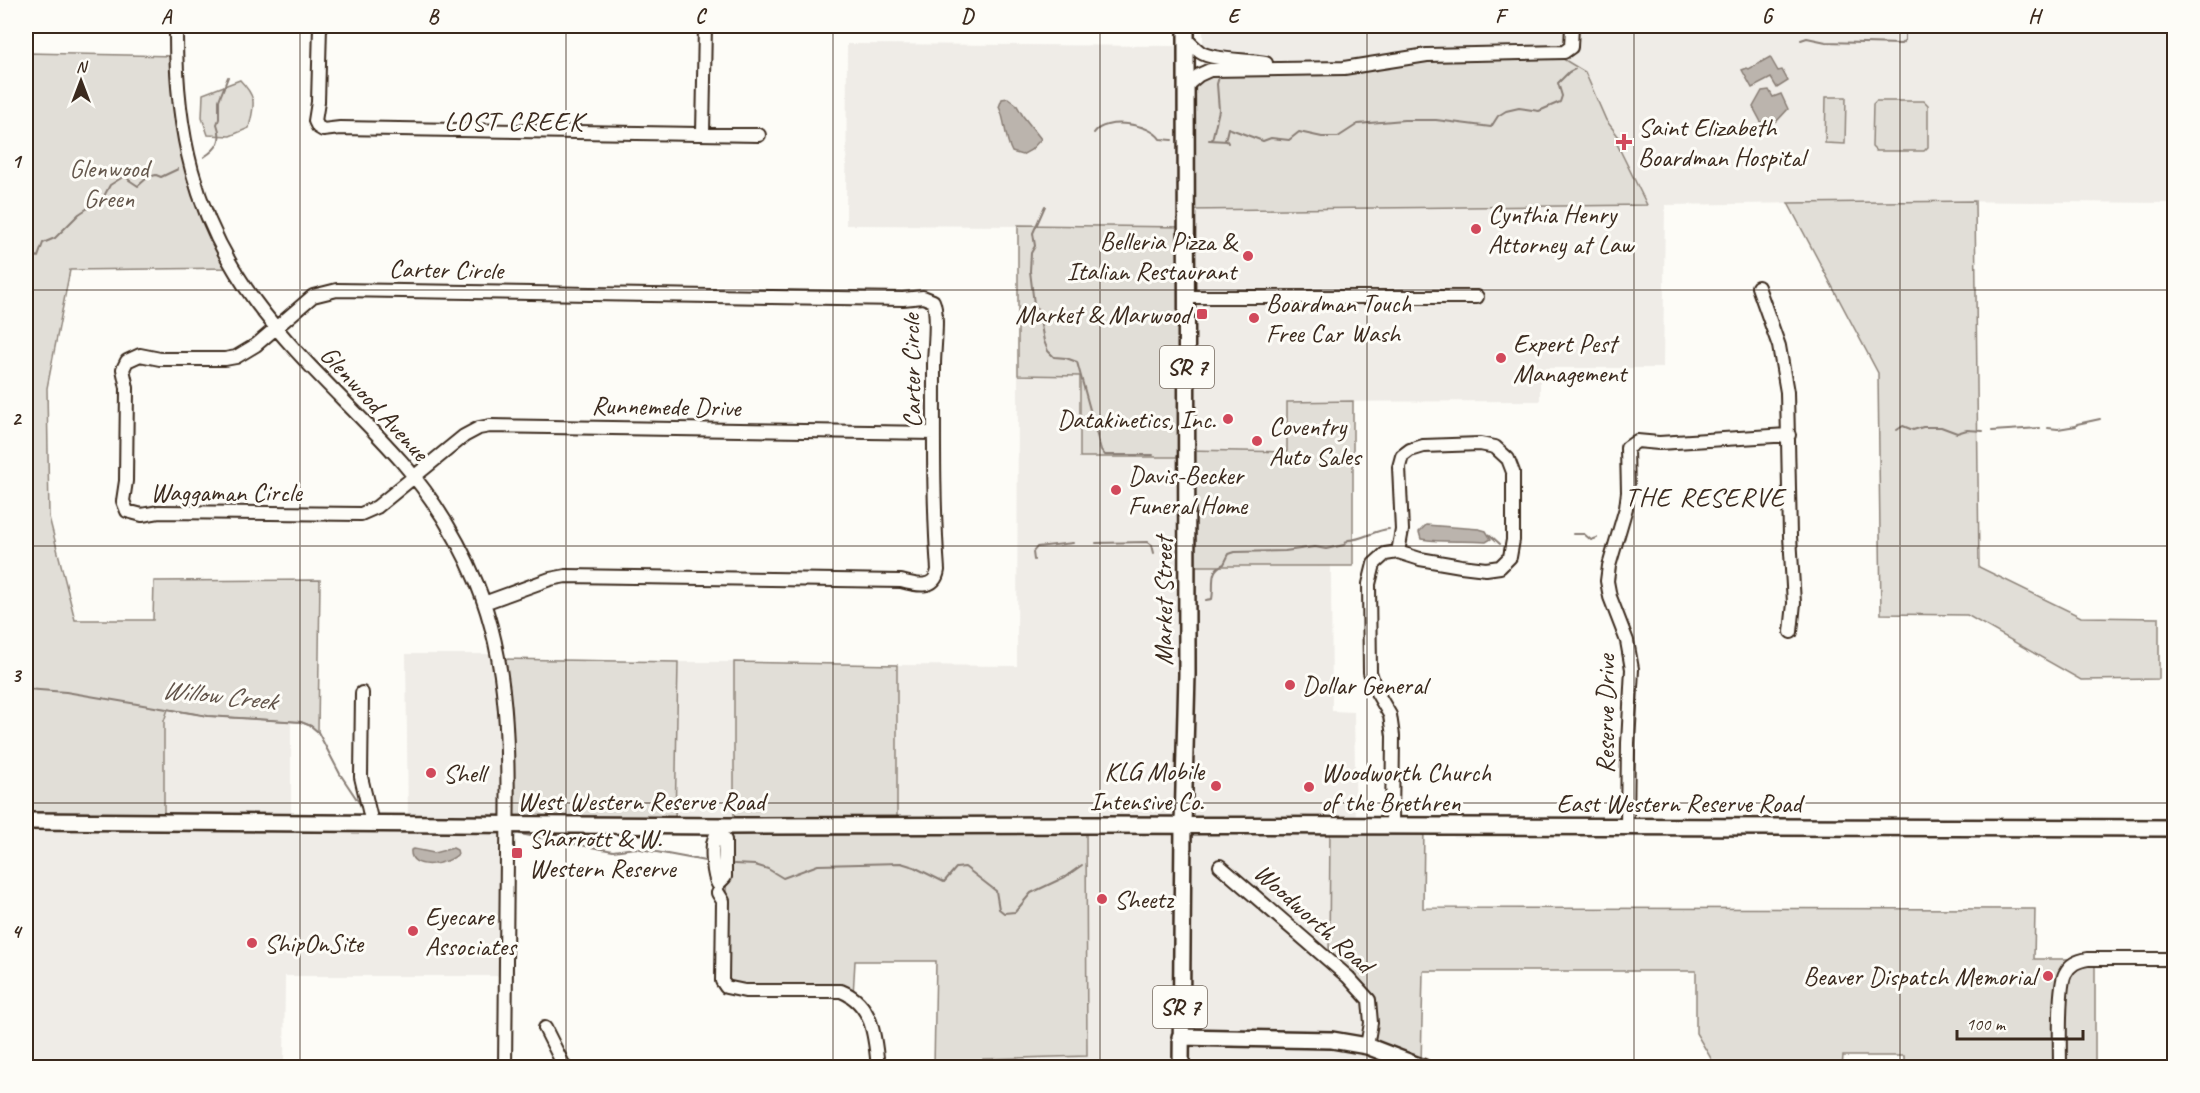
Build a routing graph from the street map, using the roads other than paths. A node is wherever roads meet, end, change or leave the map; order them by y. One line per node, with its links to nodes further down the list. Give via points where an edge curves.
1 (176, 26): 13 (street, Glenwood Avenue, via 180,117 200,199 230,263)
2 (320, 26): 8 (street, via 315,121 323,130)
3 (705, 26): 8 (street)
4 (1572, 26): 6 (street, via 1571,47 1564,52 1428,55 1344,68)
5 (1186, 32): 6 (street, via 1200,52 1212,58); 7 (main road, Market Street / SR 7)
6 (1288, 68): 7 (street, via 1210,70)
7 (1186, 86): 11 (main road, Market Street / SR 7)
8 (703, 134): 9 (street)
9 (759, 135)
10 (1758, 287): 15 (street, via 1782,360)
11 (1187, 297): 12 (street); 24 (main road, Market Street / SR 7, via 1188,674)
12 (1477, 297)
13 (276, 327): 14 (street, Carter Circle, via 313,296 337,290 923,297 933,302 937,315); 16 (street, Glenwood Avenue); 16 (street, Waggaman Circle, via 236,357 159,359 140,355 127,361 123,369 127,388 123,501 127,511 142,515 355,515 377,507)
14 (934, 433): 16 (street, Runnemede Drive, via 490,426 473,431); 18 (street, Carter Circle, via 938,570 927,585 901,581 566,576)
15 (1789, 435): 19 (street, via 1794,603); 26 (street, Reserve Drive, via 1637,441 1627,448 1626,508 1607,581 1632,669)
16 (414, 477): 18 (street, Glenwood Avenue, via 459,546)
17 (1398, 552): 17 (street, via 1461,566 1500,567 1510,556 1513,540 1513,472 1508,459 1495,447 1480,444 1424,446 1402,456 1402,530); 25 (street, via 1384,554 1374,564 1369,584 1370,672 1390,715 1393,736)
18 (484, 603): 23 (street, Glenwood Avenue, via 506,705)
19 (1791, 632)
20 (362, 693): 22 (street, via 362,777)
21 (26, 821): 22 (main road, West Western Reserve Road)
22 (372, 823): 23 (main road, West Western Reserve Road)
23 (507, 824): 24 (main road, West Western Reserve Road, via 719,829); 34 (street, Glenwood Avenue)
24 (1183, 825): 25 (main road, East Western Reserve Road); 32 (main road, Market Street / SR 7)
25 (1392, 826): 26 (main road, East Western Reserve Road)
26 (1628, 827): 27 (main road, East Western Reserve Road)
27 (2175, 828)
28 (1220, 866): 33 (street, Woodworth Road, via 1348,977 1368,1000 1371,1023)
29 (718, 893): 36 (street, via 723,901 722,981 726,987 745,991 841,991 853,996 862,1004 872,1028)
30 (2175, 959): 39 (street, via 2088,959 2069,967 2062,982)
31 (545, 1028): 35 (street)
32 (1180, 1037): 33 (main road, via 1296,1038); 37 (main road, Market Street / SR 7)
33 (1367, 1046): 38 (main road)
34 (505, 1068)
35 (565, 1068)
36 (878, 1068)
37 (1180, 1068)
38 (1424, 1068)
39 (2060, 1068)

